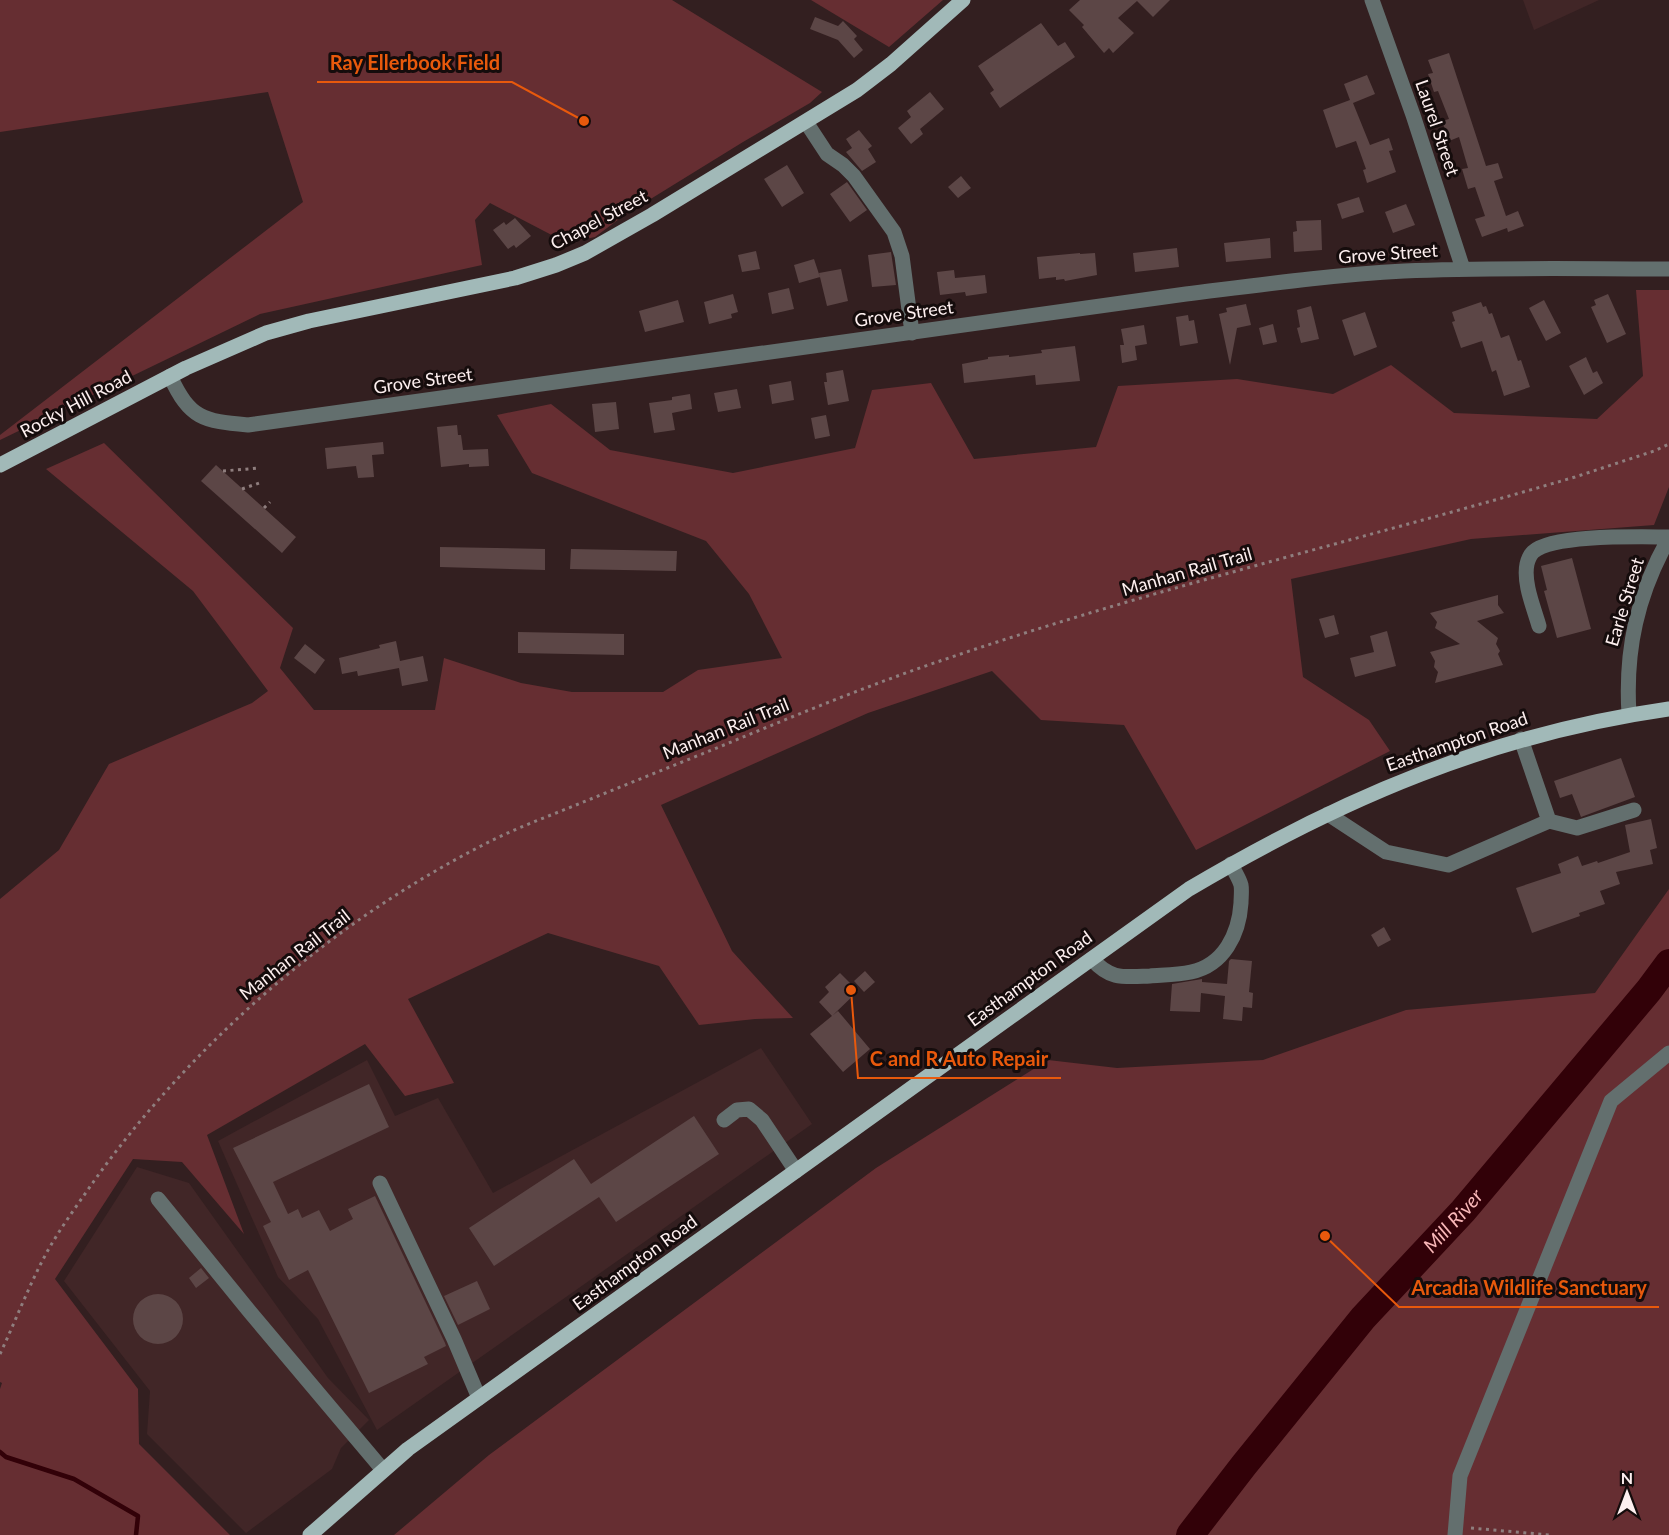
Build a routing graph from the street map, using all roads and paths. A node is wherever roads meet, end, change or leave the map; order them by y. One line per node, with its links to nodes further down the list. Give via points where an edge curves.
1 (963, 0): 3 (main road, Chapel Street, via 891,64)
2 (1372, 0): 4 (street, Laurel Street)
3 (806, 122): 6 (street, via 827,154 854,176 894,232 902,256); 7 (main road, Chapel Street, via 609,240 556,265 515,278 309,321 245,341)
4 (1463, 269): 5 (street, Grove Street); 6 (street, Grove Street, via 1315,279)
5 (1669, 269)
6 (912, 333): 7 (street, Grove Street, via 248,425 217,422 198,415 179,396)
7 (170, 376): 9 (main road, Rocky Hill Road)
8 (1669, 444): 31 (path, Manhan Rail Trail, via 1575,477 1094,613 927,665 486,843 337,936 239,1017 171,1087 119,1147 60,1230)
9 (0, 465)
10 (259, 468): 11 (path)
11 (223, 471)
12 (262, 482): 13 (path)
13 (242, 489)
14 (270, 502): 15 (path)
15 (264, 508)
16 (1669, 537): 17 (street, via 1589,538 1532,552 1527,579); 19 (street, Earle Street, via 1634,627 1627,669)
17 (1539, 626)
18 (1669, 709): 19 (main road, Easthampton Road)
19 (1629, 714): 20 (main road, Easthampton Road)
20 (1521, 739): 22 (main road, Easthampton Road, via 1426,771); 23 (street)
21 (1634, 810): 23 (street, via 1577,828)
22 (1328, 814): 23 (street, via 1386,852 1448,865); 24 (main road, Easthampton Road)
23 (1550, 821)
24 (1231, 864): 25 (main road, Easthampton Road, via 1189,889); 25 (street, via 1241,886 1240,912 1236,933 1216,961 1193,972 1128,976 1103,971)
25 (1092, 959): 28 (main road, Easthampton Road)
26 (1669, 1053): 34 (street, via 1611,1101 1460,1476)
27 (724, 1120): 28 (street, via 737,1110 749,1109 762,1120)
28 (796, 1171): 32 (main road, Easthampton Road)
29 (380, 1182): 32 (street)
30 (158, 1199): 33 (street)
31 (0, 1354)
32 (479, 1398): 33 (main road, Easthampton Road)
33 (382, 1470): 35 (main road, Easthampton Road)
34 (1455, 1531): 36 (path)
35 (310, 1535)
36 (1550, 1535)

